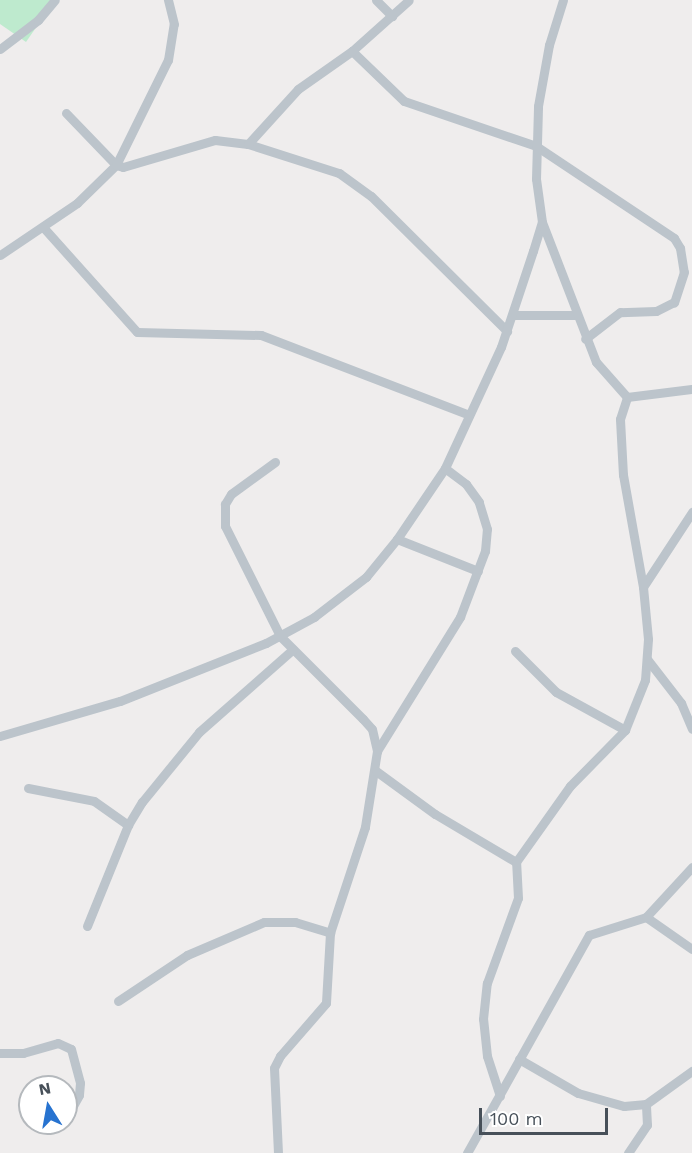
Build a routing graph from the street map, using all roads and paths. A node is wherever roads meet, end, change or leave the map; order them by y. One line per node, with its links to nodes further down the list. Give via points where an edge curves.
1 (55, 0): 9 (street, via 38,20)
2 (168, 0): 14 (street, via 174,24 168,60)
3 (376, 0): 8 (street)
4 (409, 0): 8 (street)
5 (555, 0): 7 (street)
6 (563, 0): 7 (street)
7 (559, 11): 13 (street, via 542,76)
8 (392, 16): 10 (street)
9 (0, 49)
10 (352, 51): 12 (street, via 298,89); 13 (street, via 404,101 418,109)
11 (66, 113): 14 (street)
12 (248, 144): 14 (street, via 202,142 129,167); 20 (street, via 327,167 352,180)
13 (536, 146): 15 (street); 21 (street, via 660,228 681,248 684,272 674,302 656,311 620,312)
14 (116, 165): 16 (street, via 89,192)
15 (542, 222): 18 (street); 19 (street)
16 (43, 227): 17 (street); 24 (street, via 137,332 261,335)
17 (0, 255)
18 (513, 315): 19 (street); 20 (street)
19 (576, 315): 21 (street)
20 (507, 331): 24 (street)
21 (585, 339): 23 (street, via 596,362)
22 (692, 389): 23 (street)
23 (627, 397): 30 (street, via 620,419 623,475)
24 (469, 415): 26 (street)
25 (275, 462): 31 (street, via 231,494 223,515)
26 (446, 468): 28 (street); 29 (street, via 474,492 482,510 487,537)
27 (692, 512): 30 (street)
28 (397, 539): 29 (street); 31 (street, via 366,577)
29 (478, 571): 38 (street, via 460,617)
30 (643, 587): 34 (street)
31 (280, 636): 32 (street); 37 (street, via 184,679)
32 (293, 649): 38 (street, via 367,724); 41 (street, via 199,732)
33 (515, 651): 36 (street, via 556,692)
34 (647, 659): 35 (street, via 681,703); 36 (street, via 645,680)
35 (692, 729)
36 (625, 730): 42 (street, via 570,786)
37 (0, 736)
38 (377, 751): 39 (street)
39 (376, 771): 42 (street, via 435,814); 46 (street, via 365,827)
40 (28, 788): 41 (street, via 94,801)
41 (128, 825): 45 (street)
42 (516, 862): 54 (street, via 518,897 487,983 483,1019 487,1056)
43 (692, 867): 44 (street)
44 (646, 917): 47 (street); 50 (street, via 589,935)
45 (87, 926)
46 (330, 933): 48 (street, via 295,922 264,922 187,955); 57 (street, via 326,1003 280,1056 272,1077)
47 (692, 949)
48 (118, 1001)
49 (0, 1053): 52 (street, via 23,1053 58,1044 71,1049)
50 (519, 1059): 54 (street); 56 (street, via 562,1085 601,1102)
51 (692, 1071): 56 (street)
52 (78, 1075)
53 (78, 1075): 55 (street)
54 (500, 1096): 58 (street)
55 (78, 1097)
56 (646, 1104): 59 (street, via 647,1125)
57 (278, 1153)
58 (467, 1153)
59 (628, 1153)

